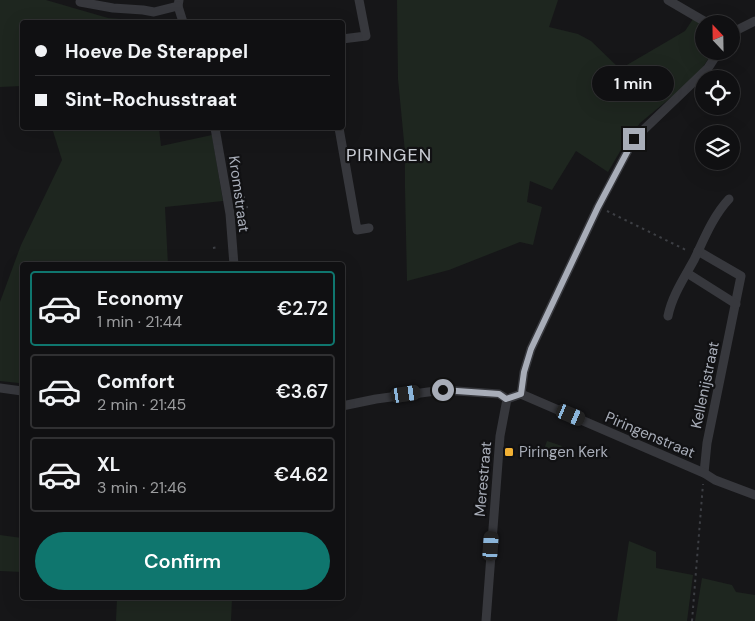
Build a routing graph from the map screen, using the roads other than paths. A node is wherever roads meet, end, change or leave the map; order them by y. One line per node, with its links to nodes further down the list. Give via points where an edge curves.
1 (359, 0): 9 (street, via 366,36)
2 (668, 0): 5 (street)
3 (80, 2): 4 (street, via 154,12)
4 (178, 3): 6 (street)
5 (695, 16)
6 (182, 20)
7 (755, 23): 8 (street)
8 (740, 29)
9 (345, 40)
10 (713, 60): 22 (street, via 634,139 531,349)
11 (215, 130): 16 (street, Kromstraat, via 230,214)
12 (340, 130): 14 (street, via 357,230)
13 (729, 199): 15 (street, via 720,208)
14 (369, 228)
15 (697, 253): 17 (street); 18 (street, Kellenijstraat, via 741,276)
16 (234, 262)
17 (687, 273): 18 (street); 19 (street)
18 (736, 304): 25 (street, Kellenijstraat, via 707,443)
19 (668, 316)
20 (0, 388): 21 (street)
21 (20, 390)
22 (521, 394): 23 (street); 25 (street, Piringenstraat)
23 (506, 399): 24 (street, via 499,394 443,390); 27 (street, Merestraat, via 500,436)
24 (345, 405)
25 (704, 473): 26 (street, Piringenstraat)
26 (755, 495)
27 (486, 621)

